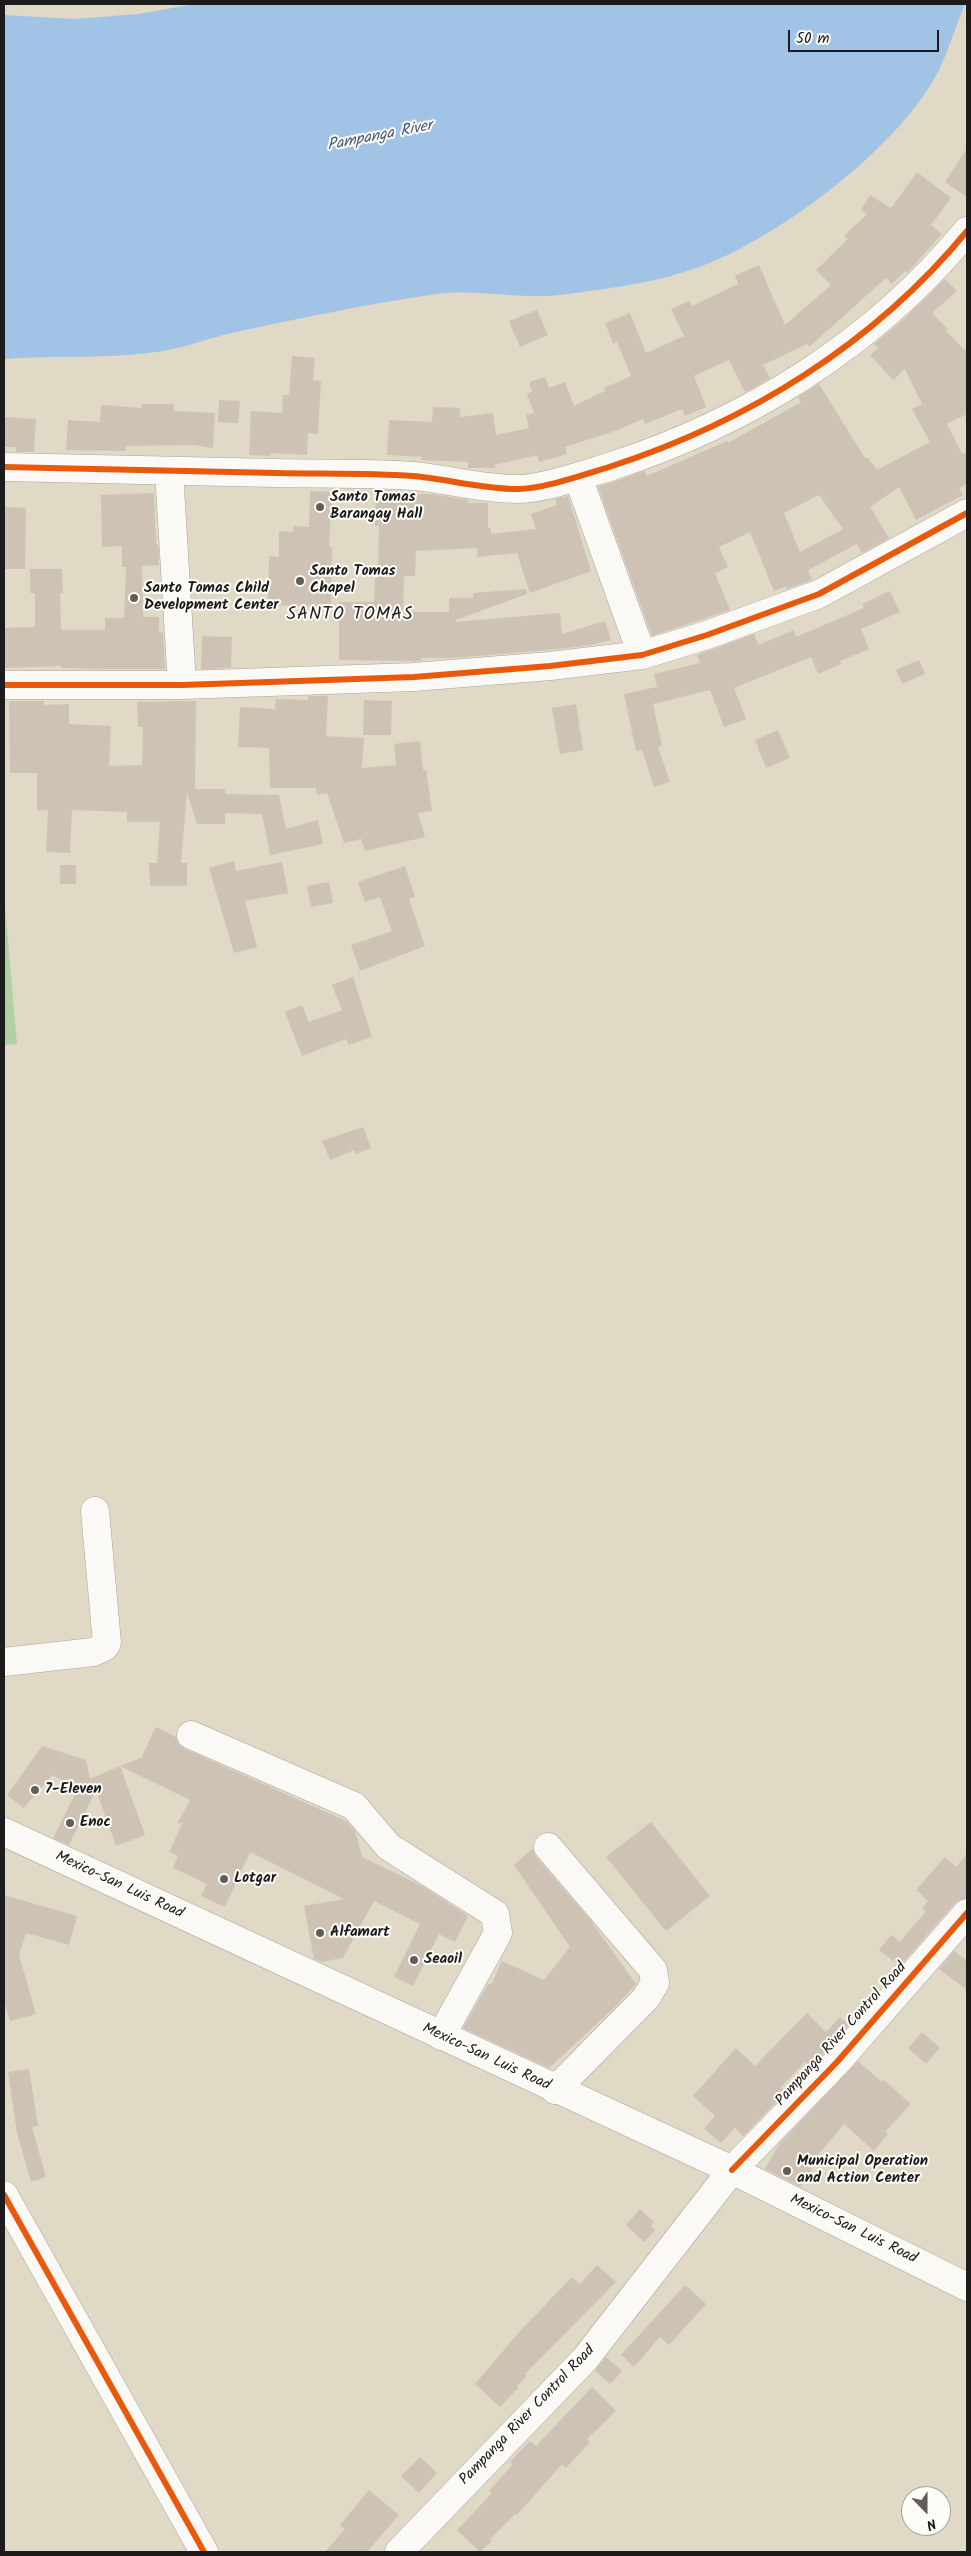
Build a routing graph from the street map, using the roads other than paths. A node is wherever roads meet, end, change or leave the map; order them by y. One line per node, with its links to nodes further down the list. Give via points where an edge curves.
1 (967, 231): 4 (street, via 944,259 899,302 860,337 810,374 715,425 634,459)
2 (4, 467): 3 (street)
3 (169, 471): 4 (street, via 412,476 518,489); 8 (street)
4 (578, 477): 6 (street)
5 (967, 513): 6 (street, via 819,594)
6 (642, 655): 8 (street, via 550,666 414,676)
7 (4, 685): 8 (street)
8 (182, 685)
9 (95, 1511): 10 (street, via 108,1635 104,1648)
10 (4, 1662)
11 (191, 1736): 15 (street, via 354,1806 389,1847 495,1914 498,1932)
12 (4, 1832): 15 (street, Mexico-San Luis Road)
13 (548, 1847): 16 (street, via 653,1970 655,1983 646,1998)
14 (967, 1913): 17 (street, Pampanga River Control Road, via 837,2062)
15 (441, 2036): 16 (street, Mexico-San Luis Road)
16 (555, 2090): 17 (street, Mexico-San Luis Road)
17 (732, 2170): 19 (street, Mexico-San Luis Road); 21 (street, Pampanga River Control Road, via 585,2359)
18 (4, 2195): 20 (street)
19 (967, 2287)
20 (204, 2552)
21 (399, 2552)

